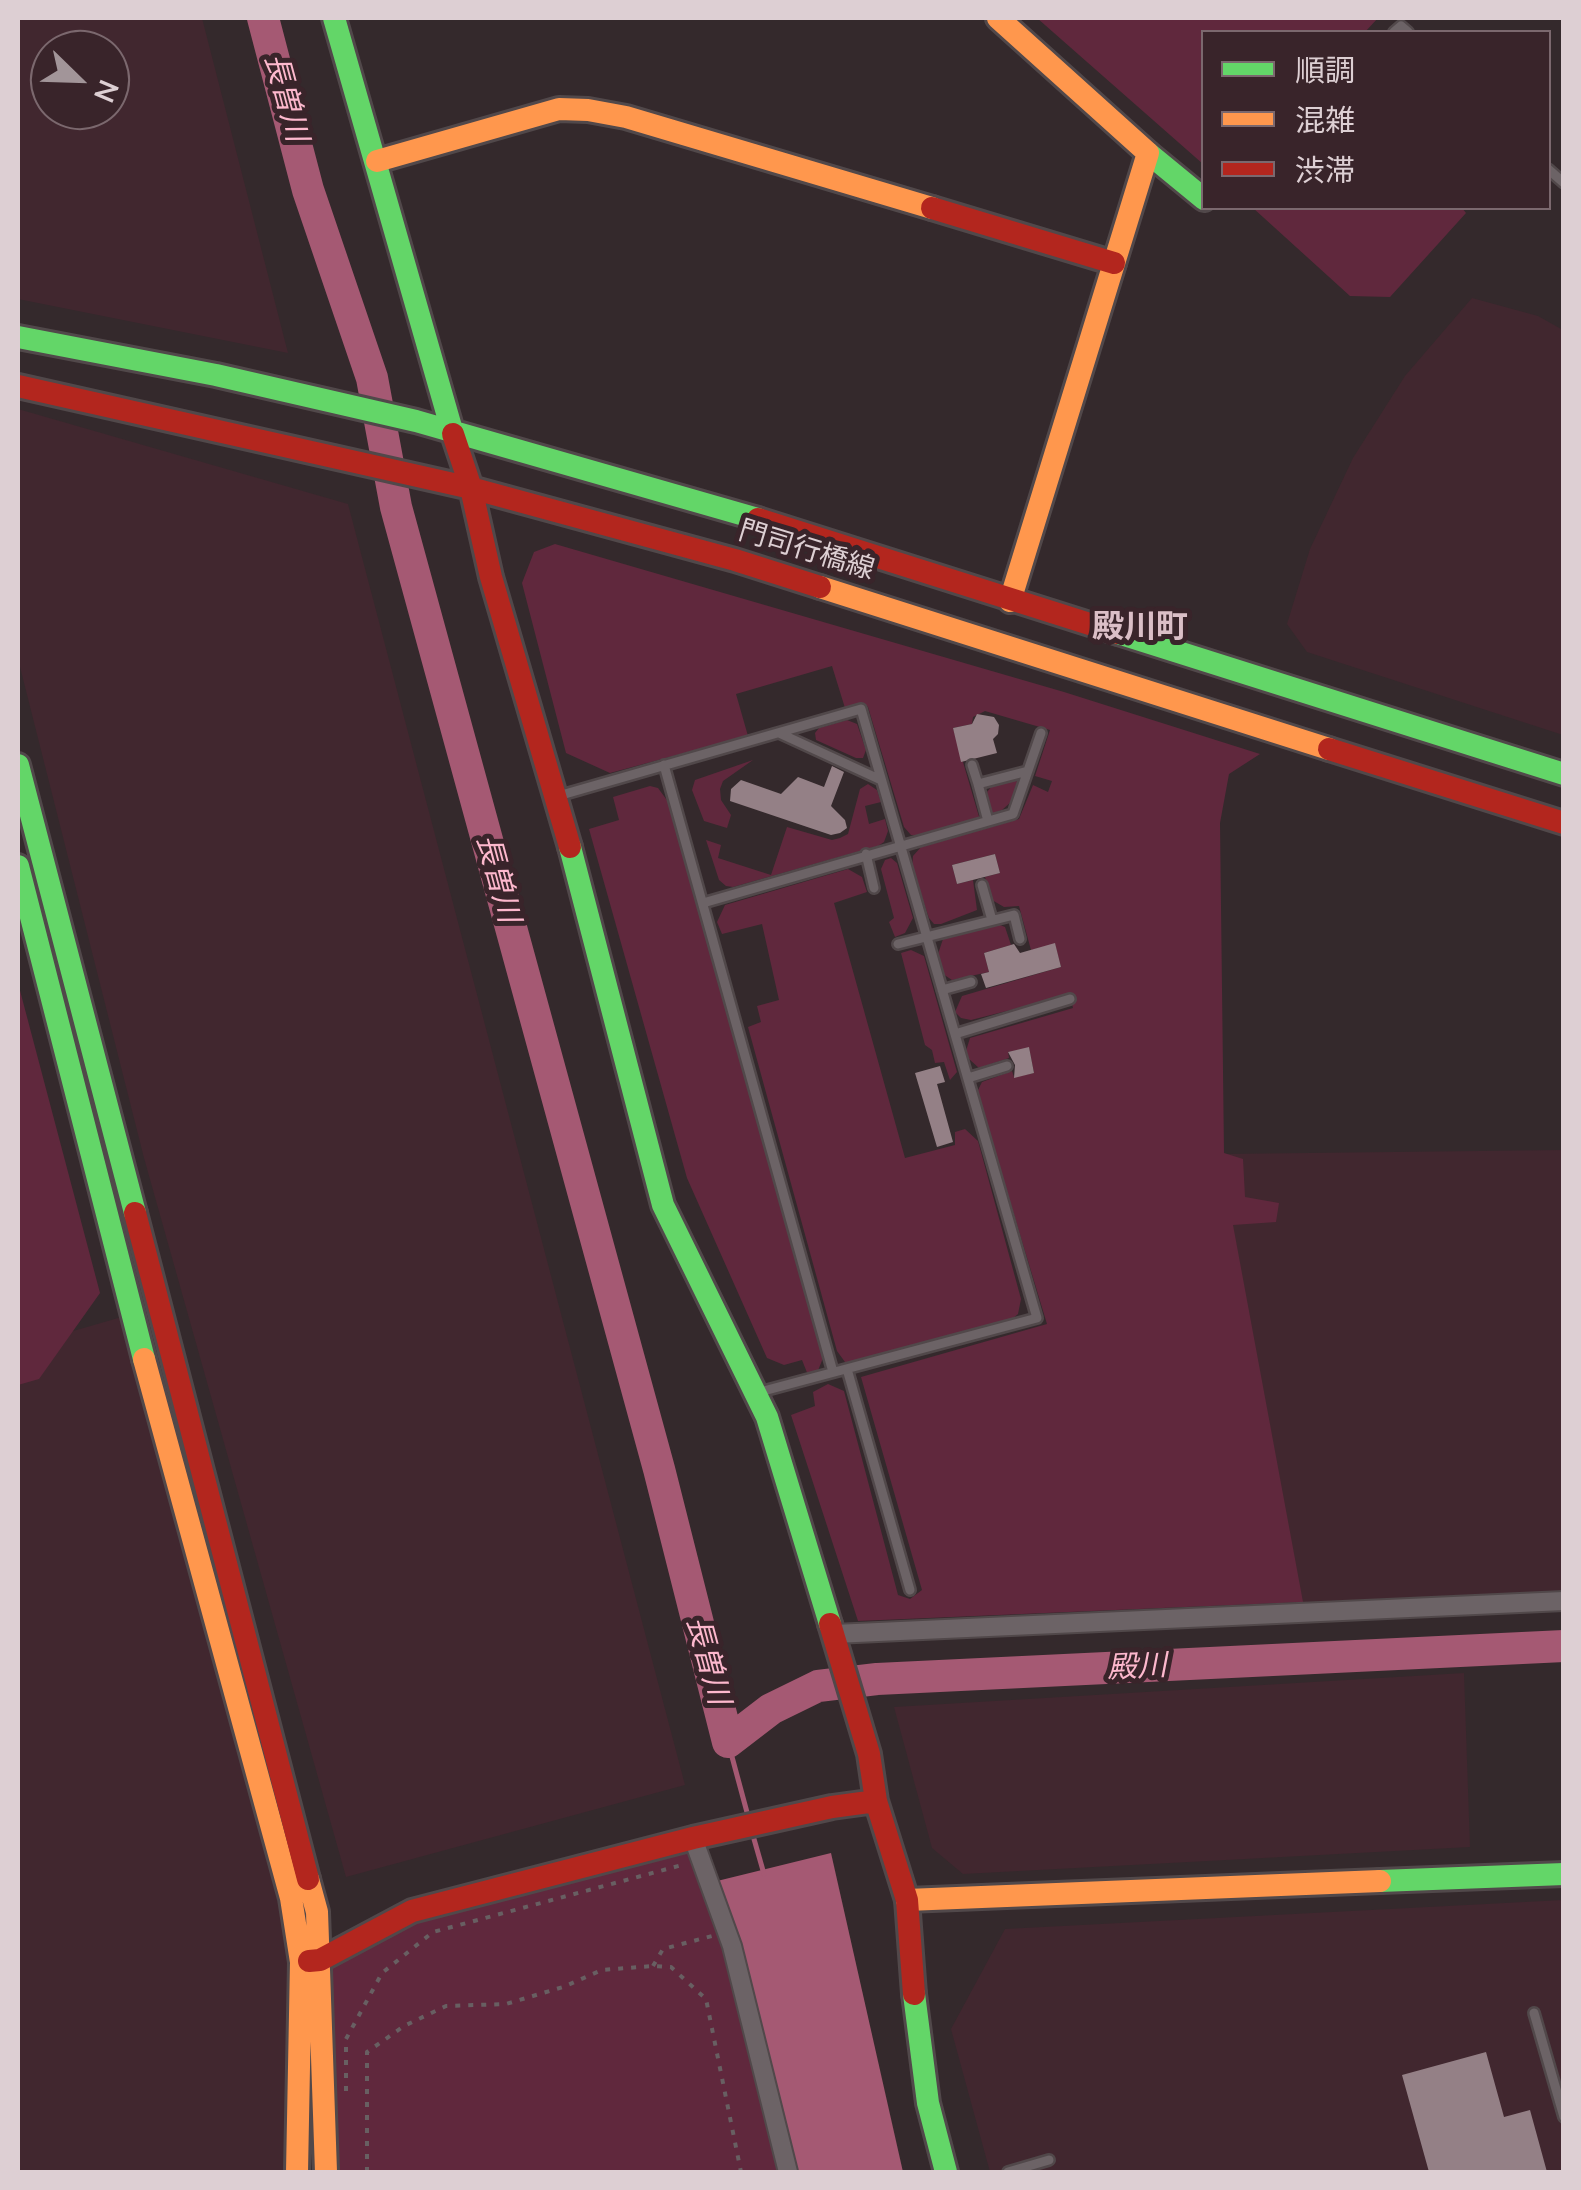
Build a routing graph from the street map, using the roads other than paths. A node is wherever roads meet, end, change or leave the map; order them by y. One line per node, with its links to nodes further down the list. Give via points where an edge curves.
1 (334, 18): 4 (street)
2 (998, 18): 3 (street)
3 (1148, 152): 5 (street); 6 (street)
4 (377, 160): 6 (street, via 559,109 588,110); 9 (street)
5 (1201, 198)
6 (1114, 263): 11 (street)
7 (18, 336): 9 (street, 門司行橋線, via 216,375)
8 (18, 386): 10 (street, 門司行橋線)
9 (453, 434): 10 (street); 11 (street, 門司行橋線, via 694,499)
10 (471, 488): 21 (street); 23 (street, 門司行橋線, via 735,560)
11 (1010, 600): 18 (street, 門司行橋線)
12 (779, 732): 15 (lane); 19 (lane); 19 (lane, via 861,710)
13 (1041, 733): 17 (lane)
14 (18, 765): 50 (street, via 289,1796 317,1912)
15 (664, 765): 21 (lane); 29 (lane)
16 (972, 765): 20 (lane)
17 (1028, 771): 20 (lane); 22 (lane, via 1014,814)
18 (1564, 774)
19 (881, 780): 24 (lane)
20 (978, 784): 22 (lane)
21 (555, 796): 42 (street, via 663,1205)
22 (988, 821): 24 (lane)
23 (1564, 823)
24 (900, 844): 25 (lane); 31 (lane)
25 (866, 854): 28 (lane); 29 (lane)
26 (18, 866): 50 (street, via 137,1332)
27 (982, 885): 30 (lane)
28 (874, 888)
29 (702, 903): 41 (lane)
30 (992, 920): 31 (lane); 32 (lane, via 1014,915)
31 (927, 937): 33 (lane); 35 (lane)
32 (1020, 939)
33 (898, 944)
34 (971, 982): 35 (lane)
35 (942, 990): 37 (lane)
36 (1070, 999): 37 (lane)
37 (954, 1034): 39 (lane)
38 (1007, 1066): 39 (lane)
39 (968, 1078): 40 (lane, via 1037,1318)
40 (846, 1369): 41 (lane); 43 (lane)
41 (833, 1372): 42 (lane)
42 (755, 1393): 45 (street)
43 (910, 1590)
44 (1564, 1600): 45 (street)
45 (836, 1640): 46 (street, via 870,1754)
46 (876, 1801): 47 (street, via 832,1806); 49 (street)
47 (697, 1849): 50 (street, via 412,1911); 56 (street, via 727,1932)
48 (1564, 1874): 49 (street)
49 (907, 1900): 57 (street, via 914,2015)
50 (311, 1960): 54 (street); 55 (street)
51 (1534, 2013): 52 (lane)
52 (1564, 2118)
53 (1049, 2160): 58 (lane)
54 (298, 2172)
55 (326, 2172)
56 (788, 2172)
57 (946, 2172)
58 (1008, 2172)

